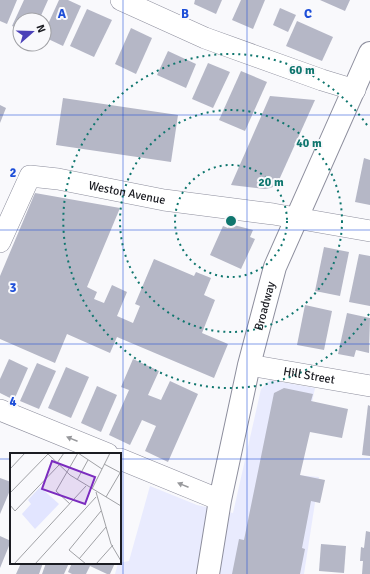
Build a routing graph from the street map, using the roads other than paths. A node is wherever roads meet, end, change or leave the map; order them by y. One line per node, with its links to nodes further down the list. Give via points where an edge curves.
1 (121, 0): 3 (street, via 205,38)
2 (368, 63): 3 (main road, Broadway)
3 (355, 90): 4 (main road, Broadway)
4 (297, 218): 5 (street); 6 (street, Weston Avenue, via 164,200 30,176); 7 (main road, Broadway, via 275,267)
5 (370, 231)
6 (0, 242)
7 (249, 365): 8 (street, Hill Street); 12 (main road, Broadway)
8 (370, 386)
9 (0, 410): 10 (street, one-way to 9)
10 (106, 453)
11 (121, 459): 12 (street, one-way to 11)
12 (220, 500): 13 (main road, Broadway)
13 (208, 574)

